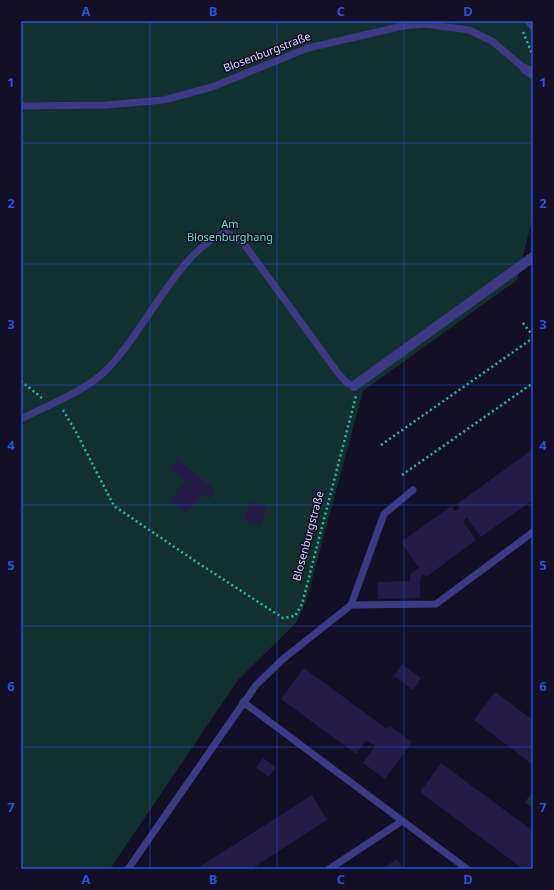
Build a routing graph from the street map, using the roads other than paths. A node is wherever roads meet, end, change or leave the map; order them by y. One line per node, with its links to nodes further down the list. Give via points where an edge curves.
1 (530, 21): 2 (street)
2 (533, 25)
3 (529, 71): 4 (lane, Blosenburgstraße, via 492,41 469,30 424,24 403,26 308,48 212,87 164,100 106,106)
4 (21, 106)
5 (533, 258): 6 (street)
6 (354, 386): 7 (lane, via 347,383 338,373 244,244 226,233 210,240 181,270 116,360 101,376)
7 (21, 419)
8 (413, 490): 10 (lane, via 384,514)
9 (533, 532): 10 (lane, via 436,604)
10 (351, 605): 11 (lane, via 283,659 256,685)
11 (243, 702): 12 (lane); 13 (lane)
12 (402, 821): 14 (lane); 15 (lane)
13 (128, 869)
14 (329, 869)
15 (467, 869)

